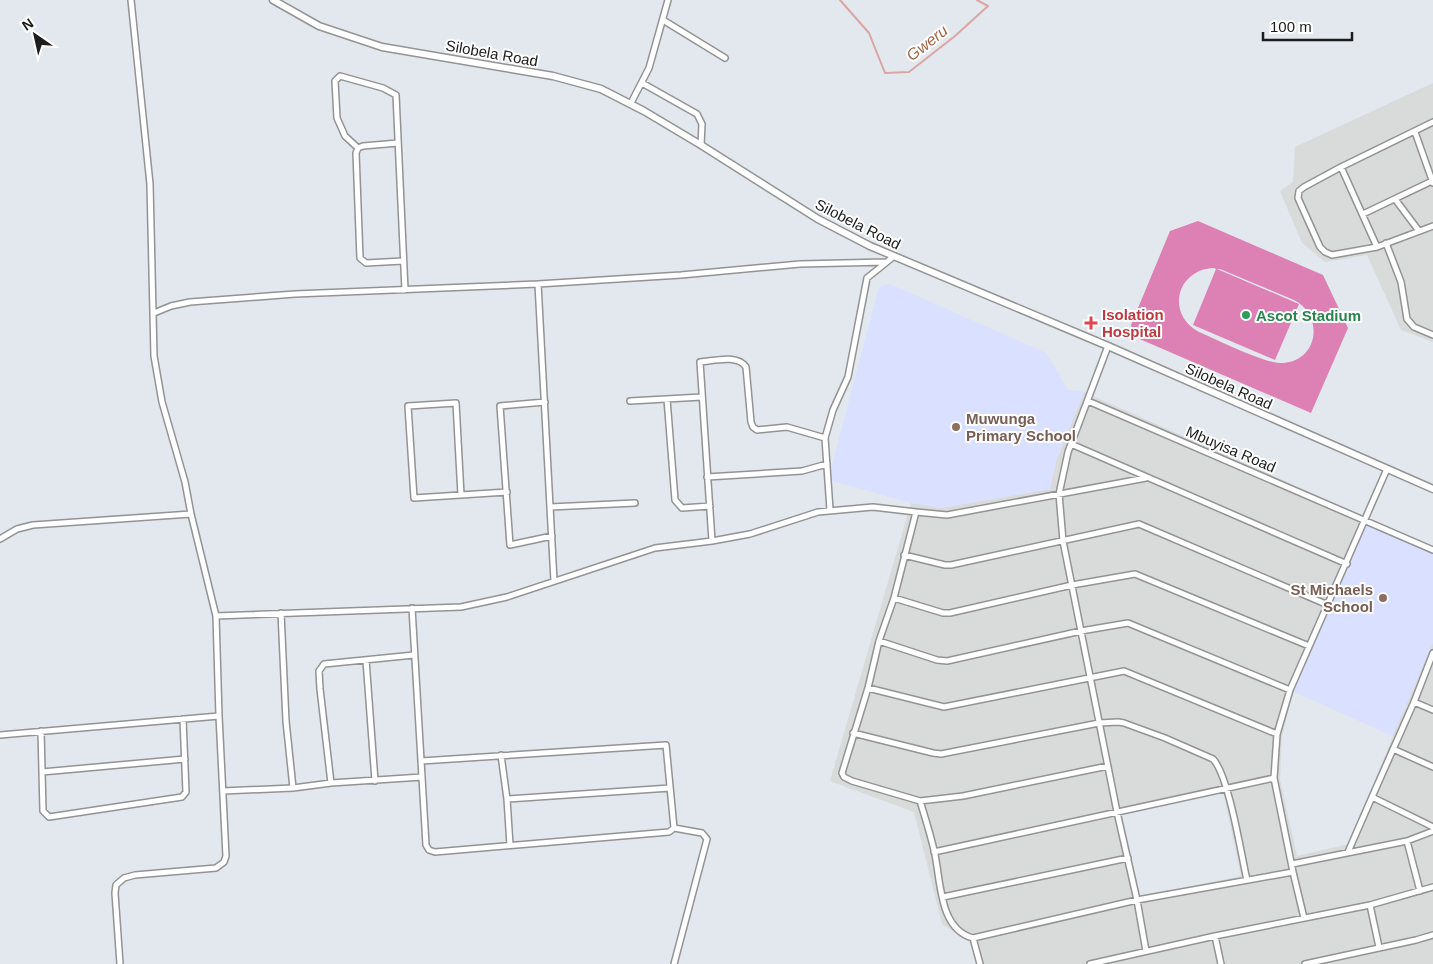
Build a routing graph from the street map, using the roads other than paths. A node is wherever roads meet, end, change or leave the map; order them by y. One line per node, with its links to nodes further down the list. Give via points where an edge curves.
1 (131, 0): 26 (street, via 150,184)
2 (273, 0): 7 (street, Silobela Road, via 319,26 382,46 574,81 601,89)
3 (668, 0): 4 (street)
4 (663, 20): 5 (street); 6 (street)
5 (725, 58)
6 (642, 83): 7 (street); 11 (street, via 697,114 702,124)
7 (632, 104): 11 (street, Silobela Road)
8 (1433, 122): 9 (street)
9 (1415, 132): 13 (street); 14 (street)
10 (398, 143): 12 (street); 12 (street, via 396,95 340,76 335,81 338,118 345,136); 22 (street)
11 (701, 145): 21 (street, Silobela Road, via 818,219)
12 (358, 148): 22 (street, via 360,258 366,263)
13 (1341, 167): 16 (street); 20 (street, via 1299,192 1298,198 1316,238 1325,252 1332,255)
14 (1433, 182): 15 (street)
15 (1395, 199): 16 (street); 18 (street)
16 (1363, 214): 20 (street)
17 (1433, 226): 18 (street)
18 (1419, 231): 19 (street)
19 (1386, 243): 20 (street); 27 (street, via 1401,282 1407,319 1414,327)
20 (1377, 246)
21 (893, 257): 23 (street); 28 (street, Silobela Road)
22 (403, 261): 25 (street)
23 (886, 262): 24 (street, via 800,264); 34 (street, via 867,278 848,377)
24 (538, 284): 25 (street); 33 (street)
25 (405, 290): 26 (street, via 190,302)
26 (154, 313): 49 (street, via 154,356 162,402)
27 (1433, 335)
28 (1108, 346): 32 (street); 37 (street, Silobela Road)
29 (702, 397): 30 (street); 34 (street, via 700,362 736,359 746,367 753,427 757,430 787,427); 38 (street)
30 (667, 399): 31 (street); 45 (street, via 675,500 682,508)
31 (630, 401)
32 (1088, 401): 35 (street); 50 (street, Mbuyisa Road)
33 (545, 402): 41 (street, via 500,406); 46 (street)
34 (825, 438): 36 (street)
35 (1071, 444): 39 (street); 43 (street)
36 (827, 464): 38 (street, via 802,471); 47 (street)
37 (1387, 469): 40 (street, Silobela Road); 50 (street)
38 (708, 477): 45 (street)
39 (1146, 478): 43 (street); 57 (street)
40 (1433, 489)
41 (506, 492): 42 (street); 51 (street, via 510,545)
42 (461, 494): 42 (street, via 414,498 408,406 456,403)
43 (1059, 494): 48 (street, via 947,515); 54 (street)
44 (635, 503): 46 (street)
45 (710, 506): 53 (street)
46 (550, 507): 51 (street)
47 (830, 510): 48 (street, via 874,508); 53 (street, via 750,534)
48 (916, 512): 56 (street)
49 (191, 514): 52 (street, via 33,525 17,529); 64 (street)
50 (1365, 520): 55 (street, Mbuyisa Road); 57 (street)
51 (552, 536): 58 (street)
52 (0, 539)
53 (712, 541): 58 (street, via 655,548)
54 (1063, 541): 56 (street, via 948,565); 59 (street); 61 (street, via 1141,525)
55 (1433, 550)
56 (904, 555): 60 (street)
57 (1347, 564): 61 (street)
58 (554, 581): 62 (street, via 476,605 445,609)
59 (1072, 585): 60 (street, via 950,613); 65 (street); 67 (street, via 1138,575)
60 (894, 598): 66 (street)
61 (1328, 605): 67 (street)
62 (412, 608): 63 (street); 69 (street)
63 (281, 614): 64 (street); 95 (street)
64 (216, 616): 76 (street)
65 (1081, 631): 66 (street, via 947,661); 71 (street); 73 (street, via 1131,624)
66 (878, 640): 72 (street)
67 (1309, 646): 73 (street)
68 (1433, 653): 74 (street)
69 (414, 655): 70 (street); 86 (street)
70 (366, 660): 92 (street); 93 (street, via 324,664 320,668)
71 (1090, 676): 72 (street, via 944,707); 78 (street); 81 (street, via 1124,671)
72 (868, 688): 80 (street)
73 (1290, 690): 81 (street)
74 (1414, 702): 75 (street); 83 (street)
75 (1433, 710)
76 (219, 716): 77 (street); 97 (street)
77 (183, 719): 79 (street); 85 (street)
78 (1099, 723): 80 (street, via 940,754); 87 (street); 94 (street, via 1124,723 1213,760)
79 (41, 731): 82 (street); 89 (street)
80 (853, 733): 100 (street, via 842,773 844,777)
81 (1277, 734): 91 (street)
82 (0, 735)
83 (1394, 749): 88 (street); 98 (street)
84 (501, 755): 86 (street); 96 (street, via 666,745); 99 (street)
85 (185, 759): 89 (street); 89 (street, via 186,792 182,797 49,817 43,811)
86 (421, 761): 90 (street)
87 (1108, 766): 100 (street, via 963,796); 101 (street)
88 (1433, 767)
89 (42, 772)
90 (422, 777): 92 (street); 106 (street, via 426,845 429,850)
91 (1274, 778): 94 (street); 110 (street)
92 (375, 781): 93 (street)
93 (331, 783): 95 (street)
94 (1226, 787): 101 (street); 112 (street)
95 (293, 788): 97 (street)
96 (670, 788): 99 (street); 103 (street)
97 (223, 791): 125 (street, via 224,862 216,868 135,875 116,885)
98 (1372, 797): 102 (street); 108 (street)
99 (507, 799): 106 (street)
100 (920, 801): 107 (street)
101 (1118, 812): 107 (street); 109 (street)
102 (1433, 827)
103 (674, 828): 106 (street, via 669,832); 126 (street, via 702,833 707,839)
104 (1433, 831): 105 (street)
105 (1407, 841): 108 (street); 114 (street)
106 (510, 845)
107 (934, 852): 115 (street)
108 (1348, 852): 110 (street)
109 (1128, 858): 115 (street); 116 (street)
110 (1292, 864): 111 (street)
111 (1293, 872): 112 (street); 118 (street)
112 (1247, 880): 116 (street)
113 (1433, 887): 114 (street)
114 (1420, 892): 117 (street)
115 (943, 897): 121 (street, via 954,926)
116 (1137, 900): 121 (street); 123 (street)
117 (1370, 905): 118 (street); 122 (street)
118 (1304, 918): 120 (street)
119 (1433, 935): 122 (street)
120 (1215, 936): 123 (street); 129 (street)
121 (973, 938): 127 (street)
122 (1379, 947): 124 (street)
123 (1146, 951): 128 (street)
124 (1328, 962): 130 (street)
125 (120, 964)
126 (674, 964)
127 (980, 964)
128 (1090, 964)
129 (1221, 964)
130 (1305, 964)

